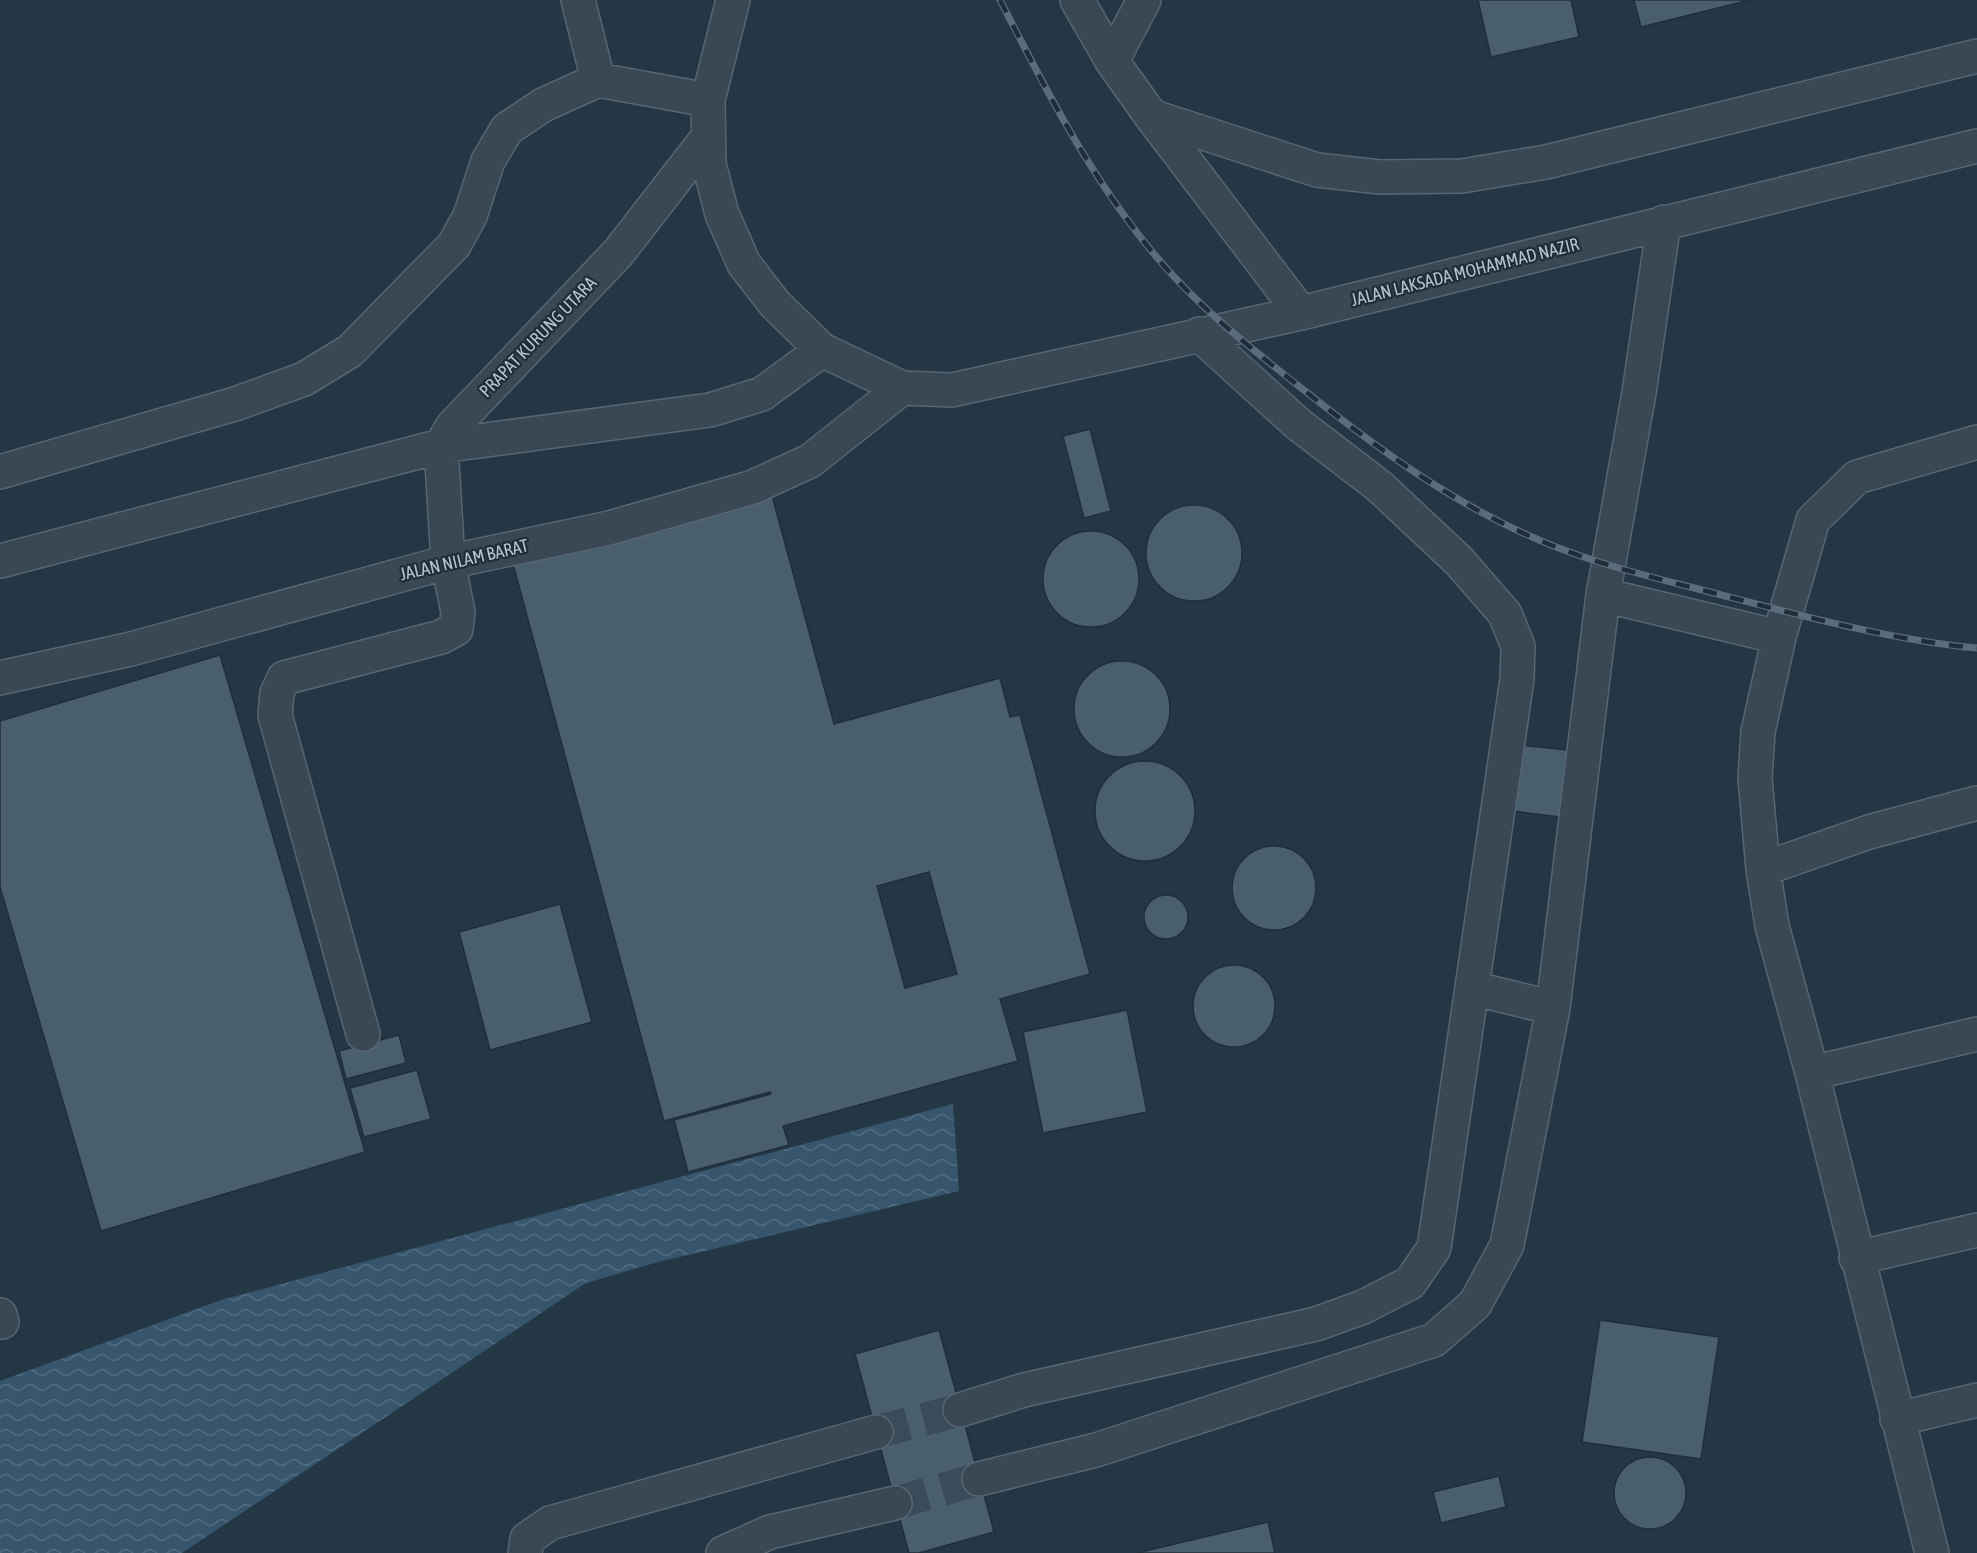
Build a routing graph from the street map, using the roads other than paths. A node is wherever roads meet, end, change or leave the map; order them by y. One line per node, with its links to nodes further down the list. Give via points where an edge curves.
1 (578, 0): 7 (street)
2 (733, 0): 8 (street)
3 (1077, 0): 6 (street)
4 (1144, 0): 6 (street)
5 (1977, 56): 9 (street, via 1546,162 1462,176 1380,177 1317,170)
6 (1112, 61): 9 (street)
7 (598, 80): 8 (street); 19 (street, via 543,105 507,129 488,160 470,216 454,245 350,351 304,379 235,404)
8 (708, 100): 10 (street)
9 (1151, 116): 13 (street)
10 (708, 137): 15 (street, via 709,164 722,214 744,264 775,304); 18 (street, PRAPAT KURUNG UTARA, via 618,253 452,427)
11 (1977, 146): 12 (street, JALAN LAKSADA MOHAMMAD NAZIR)
12 (1664, 222): 13 (street, JALAN LAKSADA MOHAMMAD NAZIR); 22 (street)
13 (1301, 314): 14 (street, JALAN LAKSADA MOHAMMAD NAZIR)
14 (1199, 334): 16 (street, JALAN LAKSADA MOHAMMAD NAZIR, via 952,390); 27 (street, via 1298,424 1387,494 1459,561 1505,614 1518,646 1517,679)
15 (822, 350): 16 (street); 18 (street, via 762,394 710,410)
16 (902, 388): 21 (street, JALAN NILAM BARAT, via 810,460 753,487 609,528)
17 (1977, 442): 23 (street, via 1857,477 1813,520)
18 (441, 446): 20 (street); 21 (street)
19 (0, 472)
20 (0, 561)
21 (448, 562): 24 (street, JALAN NILAM BARAT, via 131,648); 29 (street, via 458,612 456,629 441,637 284,678 277,693 275,715)
22 (1603, 595): 23 (street); 28 (street)
23 (1779, 638): 26 (street, via 1765,692 1756,755)
24 (0, 678)
25 (1977, 803): 26 (street, via 1869,832)
26 (1763, 869): 31 (street, via 1772,926)
27 (1472, 988): 28 (street); 35 (street, via 1434,1248 1410,1283 1363,1307 1316,1324 1024,1390)
28 (1553, 1008): 38 (street, via 1507,1245 1475,1304 1434,1340 1096,1450)
29 (363, 1034)
30 (1977, 1034): 31 (street)
31 (1812, 1073): 33 (street)
32 (1977, 1230): 33 (street)
33 (1856, 1258): 36 (street)
34 (1977, 1400): 36 (street)
35 (960, 1410)
36 (1897, 1419): 42 (street)
37 (876, 1432): 40 (street, via 549,1523 527,1539)
38 (979, 1479)
39 (896, 1503): 41 (street, via 770,1532)
40 (525, 1553)
41 (723, 1553)
42 (1932, 1553)

